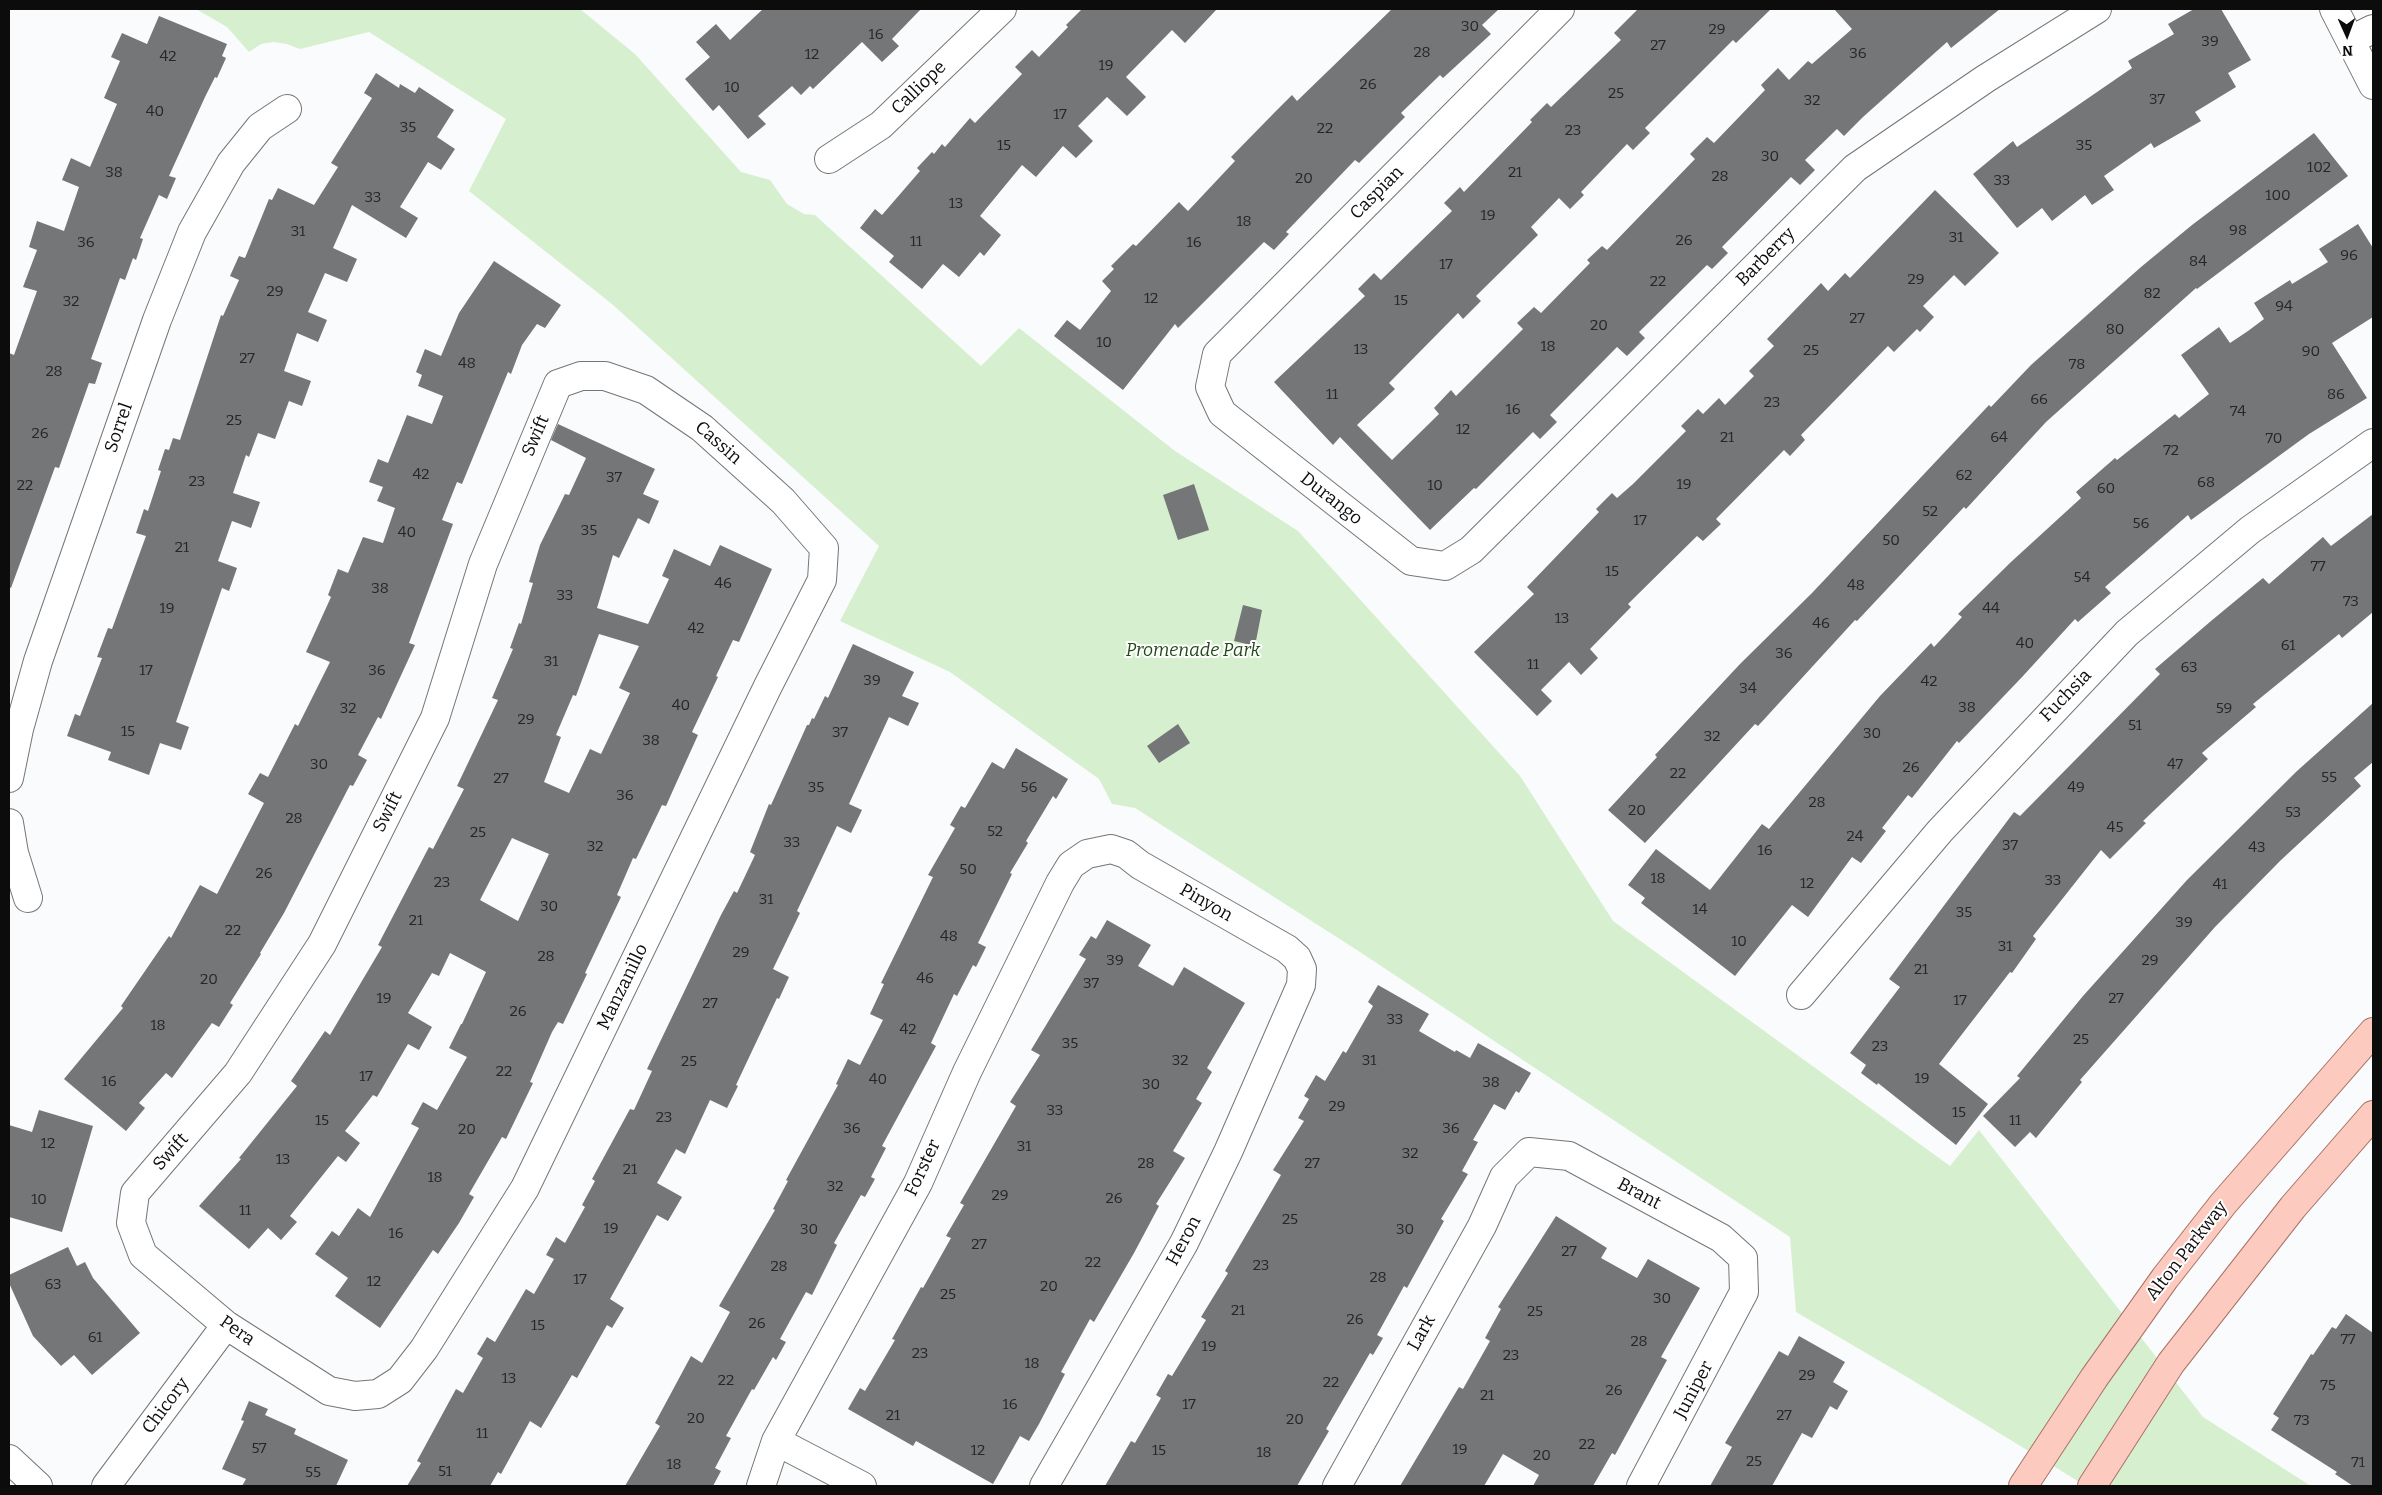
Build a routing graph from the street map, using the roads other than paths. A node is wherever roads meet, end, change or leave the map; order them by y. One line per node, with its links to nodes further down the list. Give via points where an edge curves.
1 (1002, 9): 8 (street, Calliope, via 881,125)
2 (1560, 9): 10 (street, Caspian, via 1217,354)
3 (2097, 9): 12 (street, Barberry, via 1985,78 1855,168)
4 (2334, 9): 5 (street)
5 (2362, 34): 6 (street)
6 (2373, 85)
7 (287, 109): 14 (street, Sorrel, via 260,126 231,162 192,232 38,661)
8 (829, 159)
9 (558, 384): 13 (street, Cassin, via 582,376 605,376 646,390 702,428 784,501 824,548); 23 (street, Swift, via 483,564 435,718 322,944 238,1073)
10 (1210, 387): 12 (street, Durango, via 1222,413 1411,561 1445,566)
11 (2373, 443): 19 (street, Fuchsia, via 2250,530 2127,634 1940,831)
12 (1472, 550)
13 (822, 580): 26 (street, Manzanillo, via 525,1188 424,1349)
14 (9, 778)
15 (9, 824): 17 (street)
16 (1087, 854): 18 (street, Pinyon, via 1111,849 1126,854 1287,949 1297,958 1302,969); 27 (street, Forster, via 1071,865 1060,884 967,1072 918,1183)
17 (28, 898)
18 (1301, 984): 33 (street, Heron, via 1228,1152 1184,1243)
19 (1802, 995)
20 (2373, 1032): 36 (main road, Alton Parkway, via 2230,1197 2165,1278)
21 (2373, 1115): 37 (main road, via 2293,1207 2171,1363)
22 (1504, 1177): 24 (street, Brant, via 1529,1152 1569,1156 1721,1238 1743,1258); 34 (street, Lark, via 1482,1226)
23 (134, 1193): 25 (street, Pera, via 131,1223 143,1255)
24 (1744, 1292): 35 (street, Juniper)
25 (226, 1326): 26 (street, Pera, via 329,1391 355,1396 378,1394); 30 (street, Chicory)
26 (400, 1380)
27 (776, 1441): 31 (street, Forster); 32 (street)
28 (9, 1459): 29 (street)
29 (38, 1486)
30 (106, 1486)
31 (761, 1486)
32 (862, 1486)
33 (1044, 1486)
34 (1337, 1486)
35 (1641, 1486)
36 (2022, 1486)
37 (2092, 1486)

